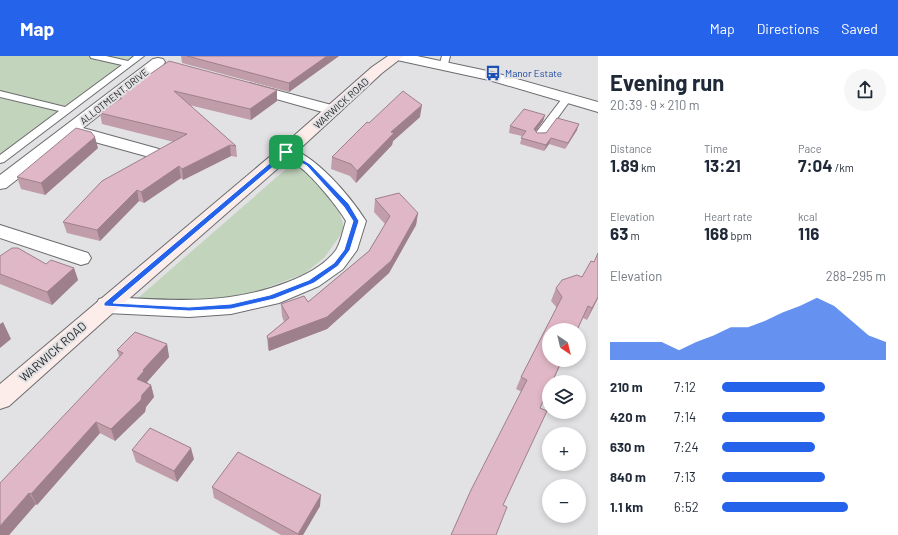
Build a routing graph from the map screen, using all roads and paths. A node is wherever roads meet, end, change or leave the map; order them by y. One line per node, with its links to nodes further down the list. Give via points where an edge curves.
1 (94, 56): 6 (lane)
2 (140, 56): 6 (lane)
3 (397, 56): 4 (street); 12 (street, WARWICK ROAD, via 377,70)
4 (445, 61): 9 (street)
5 (166, 62): 13 (street, ALLOTMENT DRIVE)
6 (129, 64): 11 (lane)
7 (234, 83): 12 (street)
8 (0, 94): 11 (lane)
9 (567, 98): 10 (street); 14 (lane)
10 (598, 107)
11 (67, 110): 17 (lane)
12 (332, 110): 15 (street, WARWICK ROAD)
13 (71, 130): 16 (street, ALLOTMENT DRIVE); 18 (street, ALLOTMENT DRIVE)
14 (539, 136)
15 (286, 152): 21 (street, WARWICK ROAD); 21 (street, via 308,165 347,206 356,221 347,250 336,264 305,284 271,297 231,306 189,309)
16 (153, 153)
17 (0, 160)
18 (0, 184)
19 (0, 231): 20 (street)
20 (81, 258)
21 (107, 305): 22 (street, WARWICK ROAD)
22 (0, 398)

